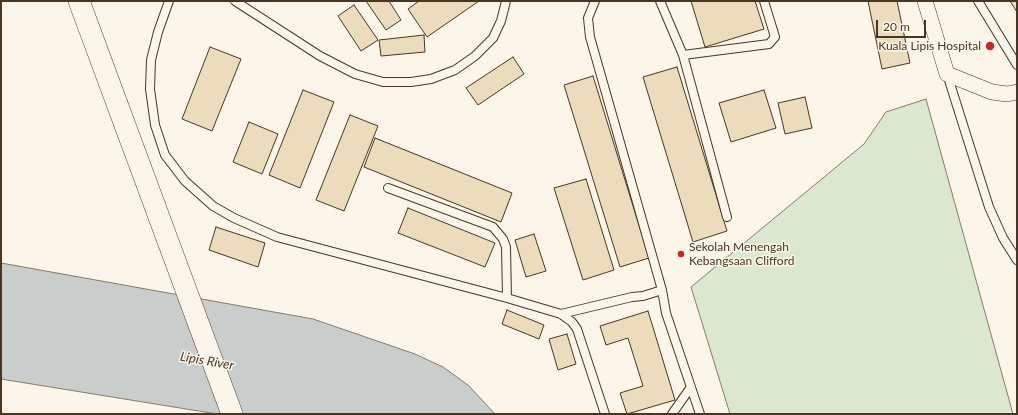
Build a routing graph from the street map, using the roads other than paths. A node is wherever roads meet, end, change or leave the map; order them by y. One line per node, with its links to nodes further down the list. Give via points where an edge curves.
1 (79, 1): 21 (main road)
2 (169, 1): 18 (lane, via 151,60 150,89 155,125 165,155 185,181 213,206 277,237)
3 (234, 1): 4 (lane, via 320,56 355,74 383,82 431,79 455,70 494,38)
4 (506, 1)
5 (595, 1): 17 (lane, via 588,18 590,37)
6 (660, 1): 10 (lane)
7 (764, 1): 10 (lane, via 775,37 769,44)
8 (978, 1): 11 (lane)
9 (927, 2): 12 (street)
10 (683, 55): 15 (lane)
11 (1017, 65)
12 (947, 74): 13 (street, via 992,92); 16 (lane, via 989,208)
13 (1017, 92)
14 (388, 188): 18 (lane, via 493,227 503,238 506,247)
15 (726, 217)
16 (1017, 260)
17 (662, 290): 19 (lane); 20 (lane, via 666,313)
18 (507, 298): 19 (lane)
19 (561, 314): 22 (lane, via 572,322 576,329)
20 (691, 387): 23 (lane); 24 (lane)
21 (232, 414)
22 (605, 414)
23 (672, 414)
24 (700, 414)

